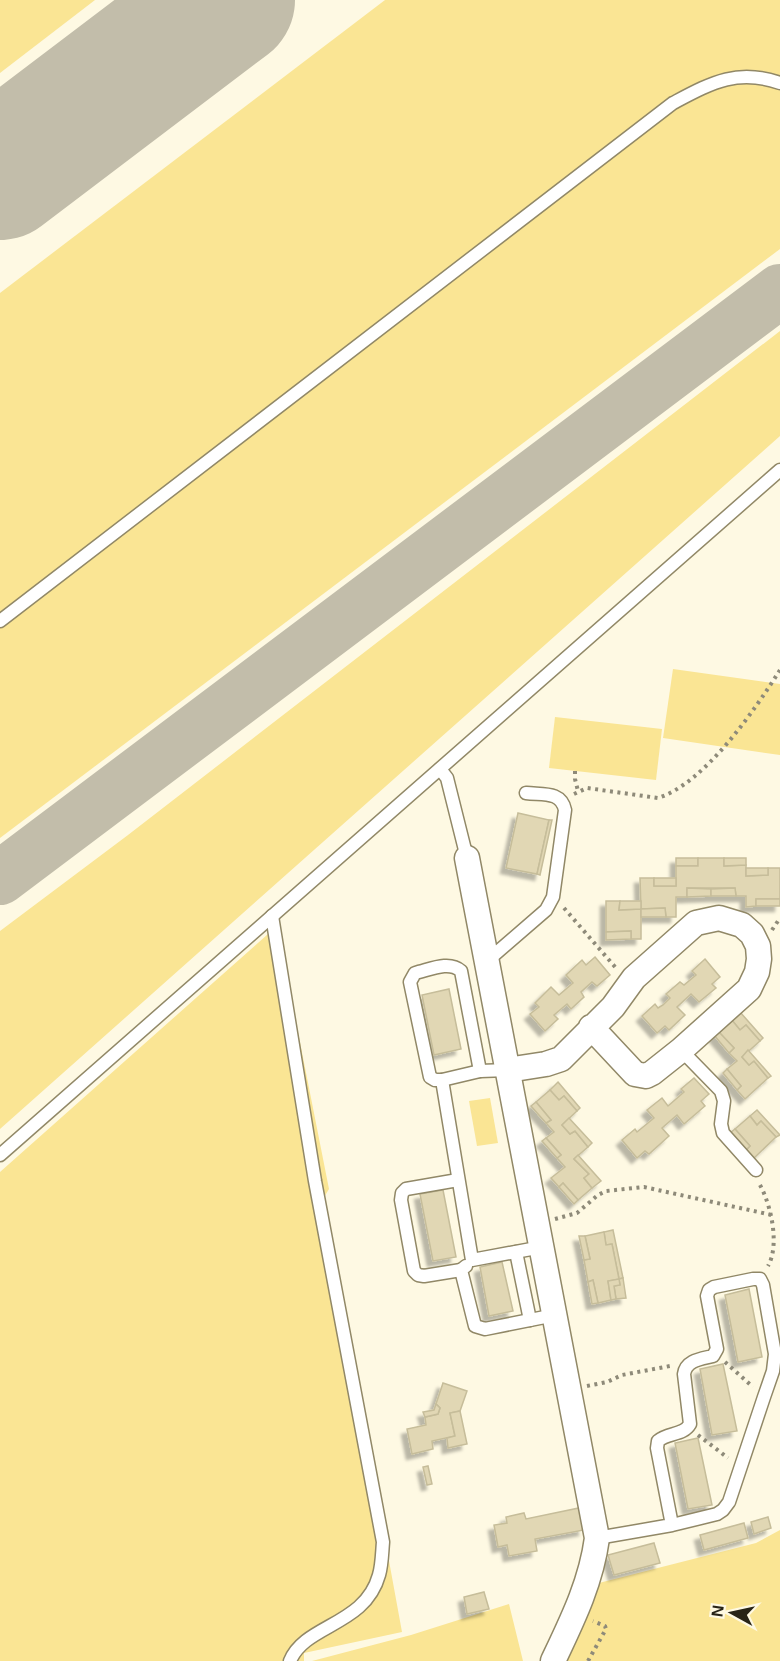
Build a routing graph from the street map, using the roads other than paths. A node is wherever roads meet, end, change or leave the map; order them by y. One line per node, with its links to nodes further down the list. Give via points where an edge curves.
1 (780, 83): 3 (lane, via 736,76 710,83 674,103)
2 (780, 470): 4 (lane)
3 (0, 621)
4 (440, 768): 6 (lane, via 447,778); 7 (lane)
5 (526, 793): 8 (lane, via 558,796 564,802 553,897 546,910)
6 (467, 858): 8 (street)
7 (272, 916): 14 (lane); 25 (lane, via 315,1181 383,1542 380,1575 370,1597 350,1615 303,1642)
8 (487, 961): 11 (street)
9 (591, 1027): 10 (street, via 641,1076 652,1073); 10 (street, via 630,984 696,923 719,918 742,925 758,946 757,972 748,989); 11 (street, via 561,1059)
10 (681, 1050): 15 (lane, via 721,1091 723,1133)
11 (508, 1070): 12 (lane); 17 (street)
12 (480, 1071): 13 (lane); 13 (lane, via 461,971 450,965 415,973 410,982 430,1077)
13 (442, 1080): 16 (lane)
14 (0, 1155)
15 (756, 1170)
16 (458, 1180): 19 (lane); 20 (lane, via 406,1189 401,1200 414,1271 424,1276)
17 (542, 1247): 18 (lane); 21 (street)
18 (516, 1252): 19 (lane); 22 (lane)
19 (472, 1260): 20 (lane)
20 (461, 1270): 22 (lane, via 475,1326 485,1329)
21 (555, 1315): 22 (lane); 24 (street)
22 (530, 1320)
23 (672, 1525): 23 (lane, via 658,1441 688,1428 685,1368 716,1353 709,1290 760,1279 775,1354 729,1502 717,1514); 24 (lane)
24 (597, 1538): 26 (street, via 592,1572)
25 (290, 1661)
26 (553, 1661)

